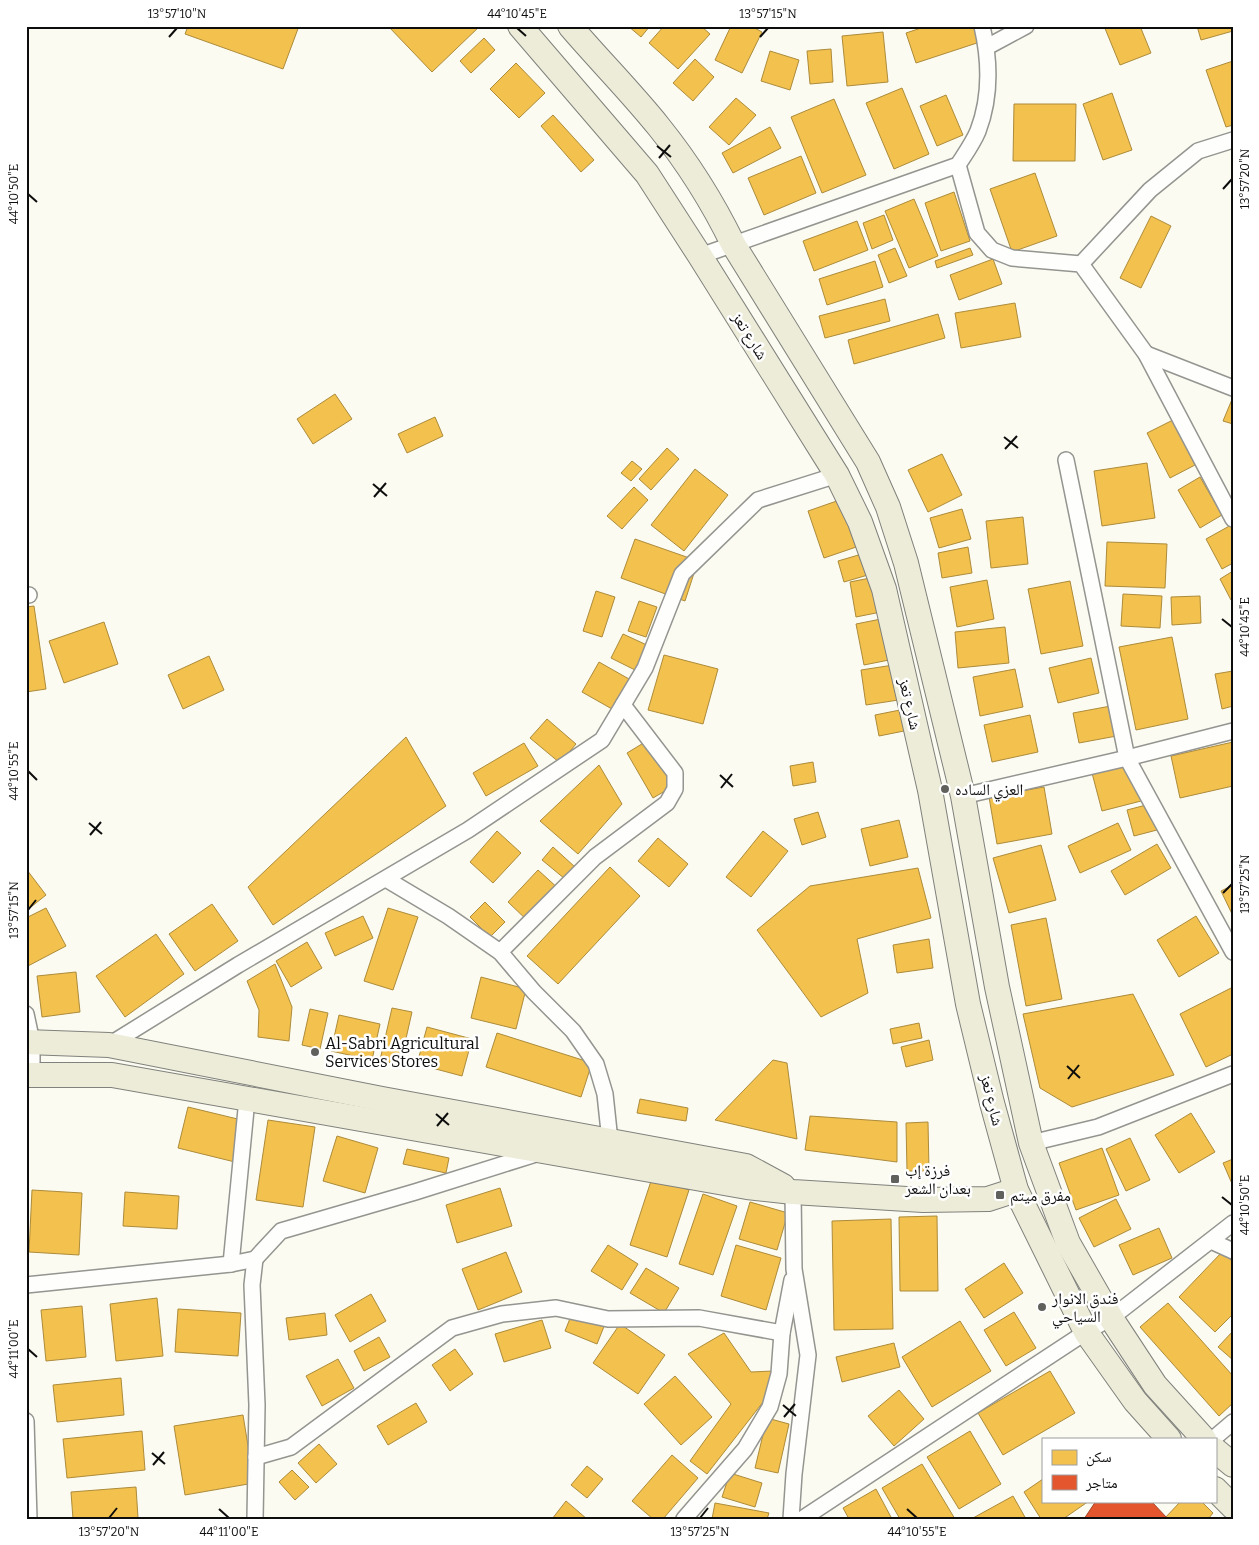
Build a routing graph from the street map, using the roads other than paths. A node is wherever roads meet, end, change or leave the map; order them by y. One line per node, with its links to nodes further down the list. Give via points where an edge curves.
1 (520, 26): 9 (main road, شارع تعز, via 647,174)
2 (570, 26): 8 (main road, شارع تعز, via 659,127 686,164)
3 (982, 26): 5 (street)
4 (1026, 26): 5 (street)
5 (987, 47): 7 (street, via 988,92 978,132)
6 (1233, 140): 10 (street, via 1198,151 1170,173)
7 (958, 165): 8 (street); 10 (street, via 977,233 992,250 1012,258)
8 (733, 244): 9 (street); 19 (main road, شارع تعز, via 868,462 888,507 906,562)
9 (700, 256): 14 (main road, شارع تعز)
10 (1081, 264): 11 (street)
11 (1146, 354): 12 (street); 15 (street)
12 (1233, 388)
13 (1066, 460): 18 (street)
14 (837, 475): 16 (street, via 758,500 682,574 645,668); 32 (main road, شارع تعز, via 860,522 884,589 930,790 968,1004)
15 (1233, 519)
16 (623, 705): 20 (street, via 602,740 468,830); 21 (street, via 675,773 675,789 667,803 595,857)
17 (1233, 731): 18 (street)
18 (1128, 758): 19 (street); 22 (street)
19 (963, 796): 30 (main road, شارع تعز, via 997,987)
20 (386, 879): 21 (street); 25 (street)
21 (500, 952): 29 (street, via 573,1031 596,1064 605,1094)
22 (1233, 952)
23 (26, 1014): 24 (street)
24 (29, 1042): 25 (main road); 27 (street)
25 (109, 1045): 29 (main road)
26 (1233, 1074): 30 (street, via 1098,1127)
27 (29, 1075): 28 (main road, via 112,1076)
28 (247, 1099): 31 (main road); 38 (street)
29 (610, 1141): 33 (main road, via 746,1166)
30 (1031, 1143): 41 (main road, شارع تعز, via 1068,1243)
31 (545, 1151): 33 (main road); 37 (street, via 281,1231)
32 (1016, 1190): 33 (main road, via 988,1199 932,1200); 42 (main road, شارع تعز)
33 (794, 1192): 39 (street)
34 (1233, 1223): 35 (street)
35 (1211, 1241): 36 (street); 41 (street)
36 (1233, 1251)
37 (255, 1259): 38 (street); 51 (street, via 252,1285)
38 (231, 1264): 40 (street)
39 (794, 1269): 43 (street); 58 (street, via 808,1355)
40 (26, 1285)
41 (1111, 1318): 42 (street); 48 (main road, شارع تعز, via 1155,1385)
42 (1086, 1332): 47 (main road, شارع تعز, via 1135,1401); 59 (street)
43 (782, 1334): 51 (street, via 699,1318 608,1319 556,1308 502,1314 452,1328 290,1447); 57 (street, via 780,1374 770,1408 745,1449)
44 (26, 1421): 46 (street)
45 (1233, 1422): 49 (street)
46 (26, 1437): 55 (street)
47 (1168, 1438)
48 (1203, 1438)
49 (1214, 1438)
50 (1216, 1451): 52 (main road)
51 (256, 1458): 56 (street)
52 (1233, 1465)
53 (1216, 1490): 54 (main road)
54 (1233, 1506)
55 (29, 1519)
56 (255, 1519)
57 (684, 1519)
58 (791, 1519)
59 (802, 1519)

